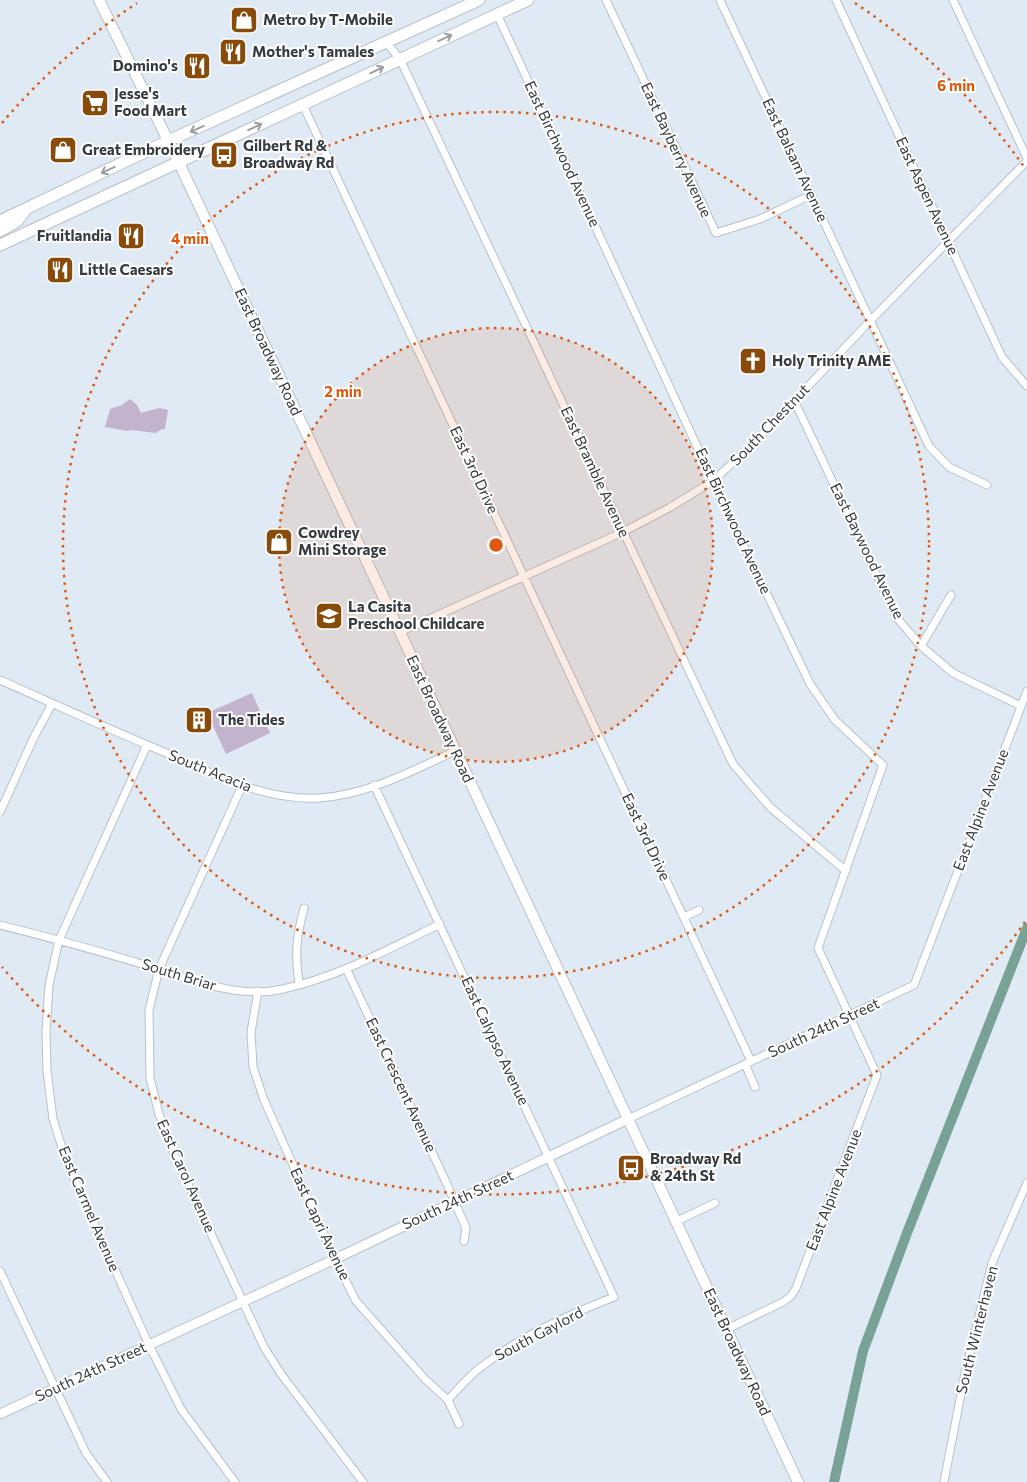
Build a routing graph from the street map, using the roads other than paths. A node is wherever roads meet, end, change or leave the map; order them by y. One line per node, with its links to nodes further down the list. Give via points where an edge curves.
1 (100, 0): 12 (main road, East Broadway Road)
2 (528, 0): 8 (main road)
3 (606, 0): 15 (street, East Bayberry Avenue, via 716,234)
4 (720, 0): 15 (street, East Balsam Avenue)
5 (836, 0): 19 (street, East Aspen Avenue)
6 (953, 0): 13 (street)
7 (471, 2): 9 (main road)
8 (497, 14): 10 (main road, one-way to 8); 24 (street, East Birchwood Avenue)
9 (386, 42): 10 (street, East Bramble Avenue); 12 (main road, one-way to 12)
10 (400, 59): 11 (main road, one-way to 10); 26 (street, East Bramble Avenue)
11 (303, 105): 14 (main road, one-way to 11); 27 (street, East 3rd Drive)
12 (168, 141): 14 (main road, East Broadway Road); 16 (main road, one-way to 16)
13 (1027, 160): 19 (street, South Chestnut)
14 (179, 162): 20 (main road); 29 (main road, East Broadway Road)
15 (811, 195): 21 (street, East Balsam Avenue)
16 (27, 208): 17 (main road); 18 (main road, via 17,221)
17 (0, 221)
18 (0, 231)
19 (948, 241): 21 (street, South Chestnut); 22 (street, East Aspen Avenue, via 1002,357)
20 (0, 245)
21 (871, 320): 23 (street, South Chestnut); 25 (street, East Balsam Avenue, via 930,446 949,467)
22 (1027, 386)
23 (794, 400): 24 (street, South Chestnut); 30 (street, East Baywood Avenue, via 897,618)
24 (714, 481): 26 (street, South Chestnut); 40 (street, East Birchwood Avenue, via 810,684 835,720 883,765)
25 (988, 485)
26 (623, 532): 27 (street, South Chestnut); 40 (street, East Bramble Avenue, via 733,764 770,808)
27 (524, 577): 29 (street, South Chestnut); 43 (street, East 3rd Drive)
28 (951, 595): 30 (street)
29 (400, 632): 36 (main road, East Broadway Road)
30 (921, 646): 34 (street, East Baywood Avenue, via 953,673)
31 (0, 680): 33 (street, South Acacia)
32 (1027, 691): 34 (street, East Alpine Avenue)
33 (52, 704): 35 (street, South Acacia); 39 (street)
34 (1021, 706): 50 (street, East Alpine Avenue)
35 (147, 745): 37 (street, South Acacia); 46 (street, East Carmel Avenue)
36 (455, 751): 38 (street, South Acacia); 55 (main road, East Broadway Road)
37 (242, 786): 38 (street, South Acacia, via 297,798 352,793); 47 (street, East Carol Avenue)
38 (374, 786): 44 (street, East Calypso Avenue)
39 (0, 812)
40 (846, 871): 52 (street, East Birchwood Avenue, via 818,948)
41 (304, 908): 49 (street, via 297,934)
42 (699, 910): 43 (street)
43 (684, 917): 53 (street, East 3rd Drive)
44 (440, 924): 48 (street, South Briar); 56 (street, East Calypso Avenue)
45 (0, 925): 46 (street, South Briar)
46 (59, 940): 47 (street, South Briar); 67 (street, East Carmel Avenue, via 49,985 46,1032 53,1119 67,1164)
47 (159, 969): 51 (street, South Briar, via 221,989); 65 (street, East Carol Avenue, via 149,1010 150,1078 173,1152)
48 (347, 970): 49 (street, South Briar); 58 (street, East Crescent Avenue)
49 (299, 984): 51 (street, South Briar, via 282,990)
50 (914, 985): 52 (street, South 24th Street)
51 (258, 991): 62 (street, East Capri Avenue, via 251,1032 253,1067 264,1100)
52 (849, 1017): 53 (street, South 24th Street); 66 (street, East Alpine Avenue, via 877,1075 800,1279 791,1296 783,1302)
53 (748, 1063): 54 (street, East 3rd Drive); 55 (street, South 24th Street)
54 (755, 1087)
55 (628, 1119): 56 (street, South 24th Street); 60 (main road, East Broadway Road)
56 (550, 1157): 58 (street, South 24th Street); 64 (street, East Calypso Avenue)
57 (1027, 1183): 76 (street, South Winterhaven, via 992,1263 964,1373)
58 (455, 1201): 61 (street, East Crescent Avenue, via 466,1228); 62 (street, South 24th Street)
59 (715, 1203): 60 (street)
60 (677, 1221): 66 (main road, East Broadway Road)
61 (464, 1241)
62 (335, 1259): 65 (street, South 24th Street); 69 (street, East Capri Avenue, via 356,1300 425,1379)
63 (0, 1271): 68 (street)
64 (614, 1297): 69 (street, South Gaylord, via 510,1346 479,1368)
65 (242, 1301): 67 (street, South 24th Street); 74 (street, East Carol Avenue, via 277,1367)
66 (727, 1329): 75 (main road, East Broadway Road)
67 (149, 1345): 68 (street, South 24th Street); 73 (street, East Carmel Avenue, via 181,1408)
68 (56, 1389): 70 (street, South 24th Street); 72 (street, via 86,1453)
69 (448, 1400): 71 (street, East Capri Avenue)
70 (0, 1414)
71 (458, 1424)
72 (107, 1482)
73 (235, 1482)
74 (363, 1482)
75 (798, 1482)
76 (944, 1482)

